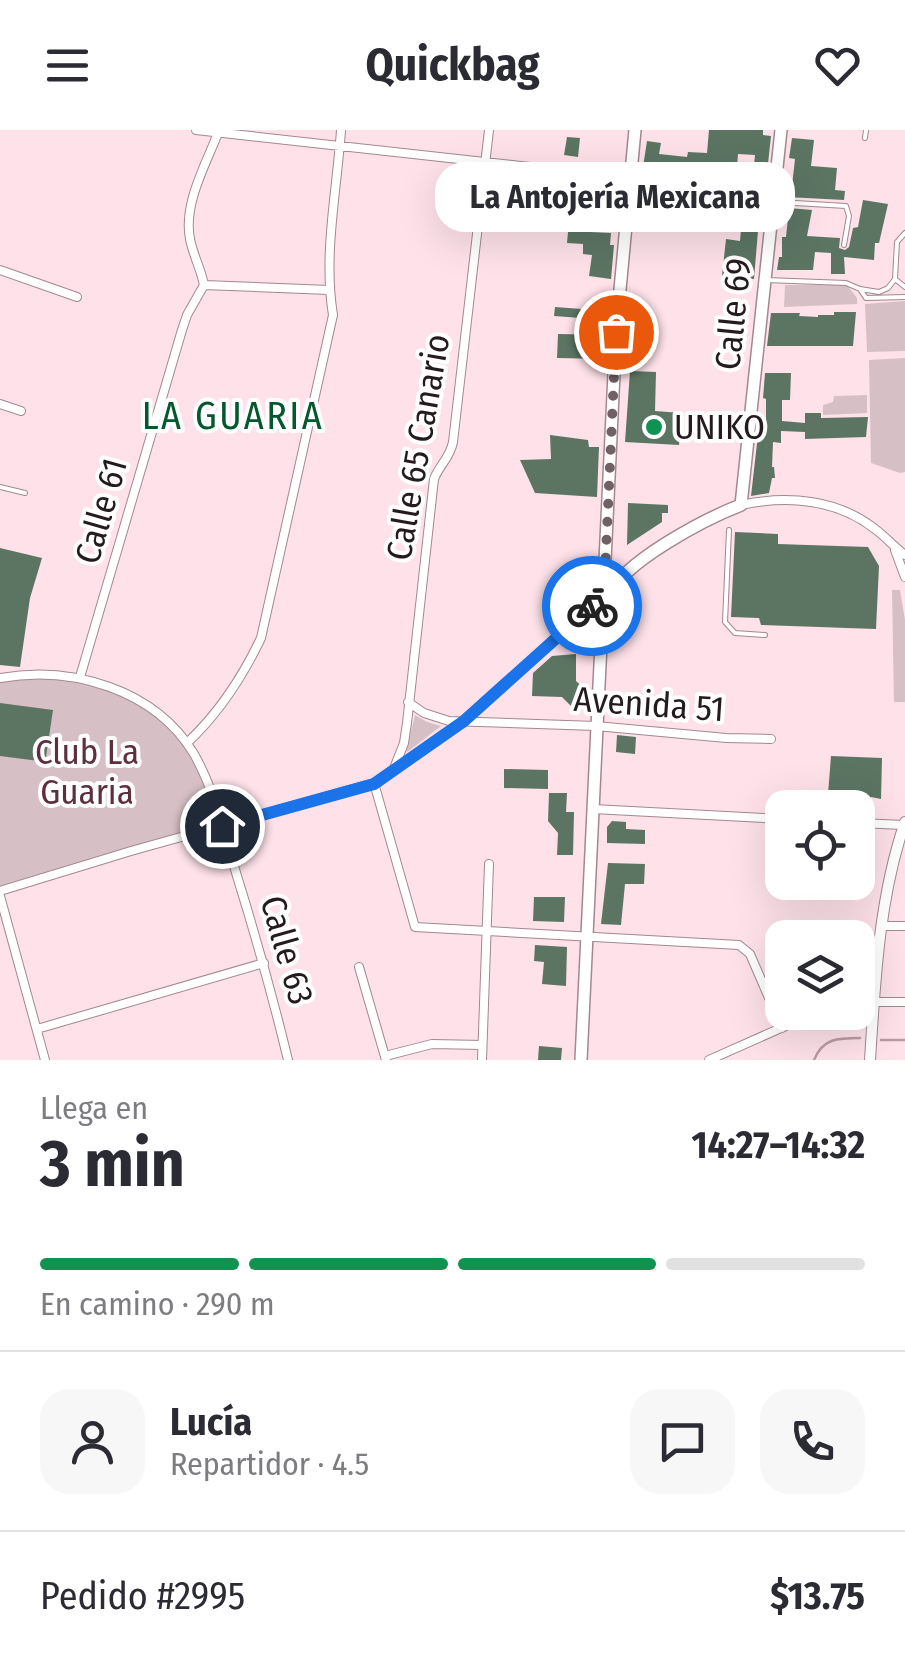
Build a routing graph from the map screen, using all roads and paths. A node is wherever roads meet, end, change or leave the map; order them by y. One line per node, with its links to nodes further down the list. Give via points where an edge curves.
1 (196, 130): 7 (street)
2 (342, 130): 9 (street)
3 (489, 130): 10 (street, Calle 65 Canario)
4 (635, 130): 11 (main road)
5 (781, 130): 12 (main road, Calle 69)
6 (866, 130): 8 (lane)
7 (218, 132): 9 (street); 18 (street, via 190,221)
8 (865, 138)
9 (340, 146): 10 (street); 21 (street)
10 (486, 162): 11 (street); 40 (street, Calle 65 Canario, via 453,442 434,479)
11 (630, 178): 12 (street); 32 (main road)
12 (774, 196): 14 (lane, via 846,206); 17 (main road, Calle 69)
13 (905, 233): 16 (lane, via 897,242)
14 (844, 246)
15 (0, 270): 22 (street)
16 (895, 279): 19 (lane, via 879,292); 20 (lane)
17 (764, 280): 19 (lane); 28 (main road, Calle 69)
18 (204, 285): 21 (street); 38 (street, Calle 61, via 182,330)
19 (860, 288): 23 (lane, via 866,298)
20 (905, 288)
21 (329, 290): 44 (street, via 333,315 261,638 242,676)
22 (78, 297)
23 (905, 297)
24 (0, 404): 25 (street)
25 (21, 411)
26 (0, 486): 27 (lane)
27 (25, 493)
28 (741, 505): 30 (street, via 782,499 828,505 874,528); 33 (main road, via 685,531)
29 (729, 530): 37 (lane, via 725,622 734,633)
30 (893, 546): 31 (street); 34 (street)
31 (905, 554)
32 (606, 558): 33 (main road, via 614,573); 35 (main road)
33 (629, 570): 36 (main road, via 614,584)
34 (905, 577)
35 (604, 596): 36 (main road); 41 (street)
36 (602, 612): 42 (main road)
37 (765, 635)
38 (80, 677): 39 (street); 44 (street, via 134,698)
39 (0, 678)
40 (408, 702): 41 (street, Avenida 51, via 436,718); 45 (street, Calle 65 Canario)
41 (464, 721): 42 (street, Avenida 51); 45 (street)
42 (596, 726): 43 (street, Avenida 51); 47 (main road)
43 (771, 738)
44 (187, 743): 51 (street, Calle 63)
45 (393, 771): 46 (street)
46 (374, 784): 51 (street); 57 (street, via 413,924)
47 (593, 809): 48 (street); 58 (main road)
48 (765, 818)
49 (875, 823): 50 (street)
50 (904, 824): 52 (street)
51 (222, 826): 54 (street); 59 (street, Calle 63)
52 (902, 839): 55 (street)
53 (490, 864): 57 (street)
54 (0, 893): 64 (street)
55 (881, 926): 56 (street); 62 (street)
56 (905, 926)
57 (486, 931): 58 (street); 67 (street)
58 (587, 937): 61 (street, via 739,945); 72 (main road)
59 (264, 963): 64 (street); 70 (street, Calle 63)
60 (359, 968): 68 (street)
61 (765, 989)
62 (875, 997): 63 (street)
63 (905, 1002)
64 (37, 1029): 69 (street)
65 (777, 1030): 73 (street)
66 (872, 1030): 74 (street)
67 (482, 1045): 68 (street, via 432,1044); 71 (street)
68 (385, 1058)
69 (45, 1060)
70 (288, 1060)
71 (482, 1060)
72 (581, 1060)
73 (708, 1060)
74 (870, 1060)

